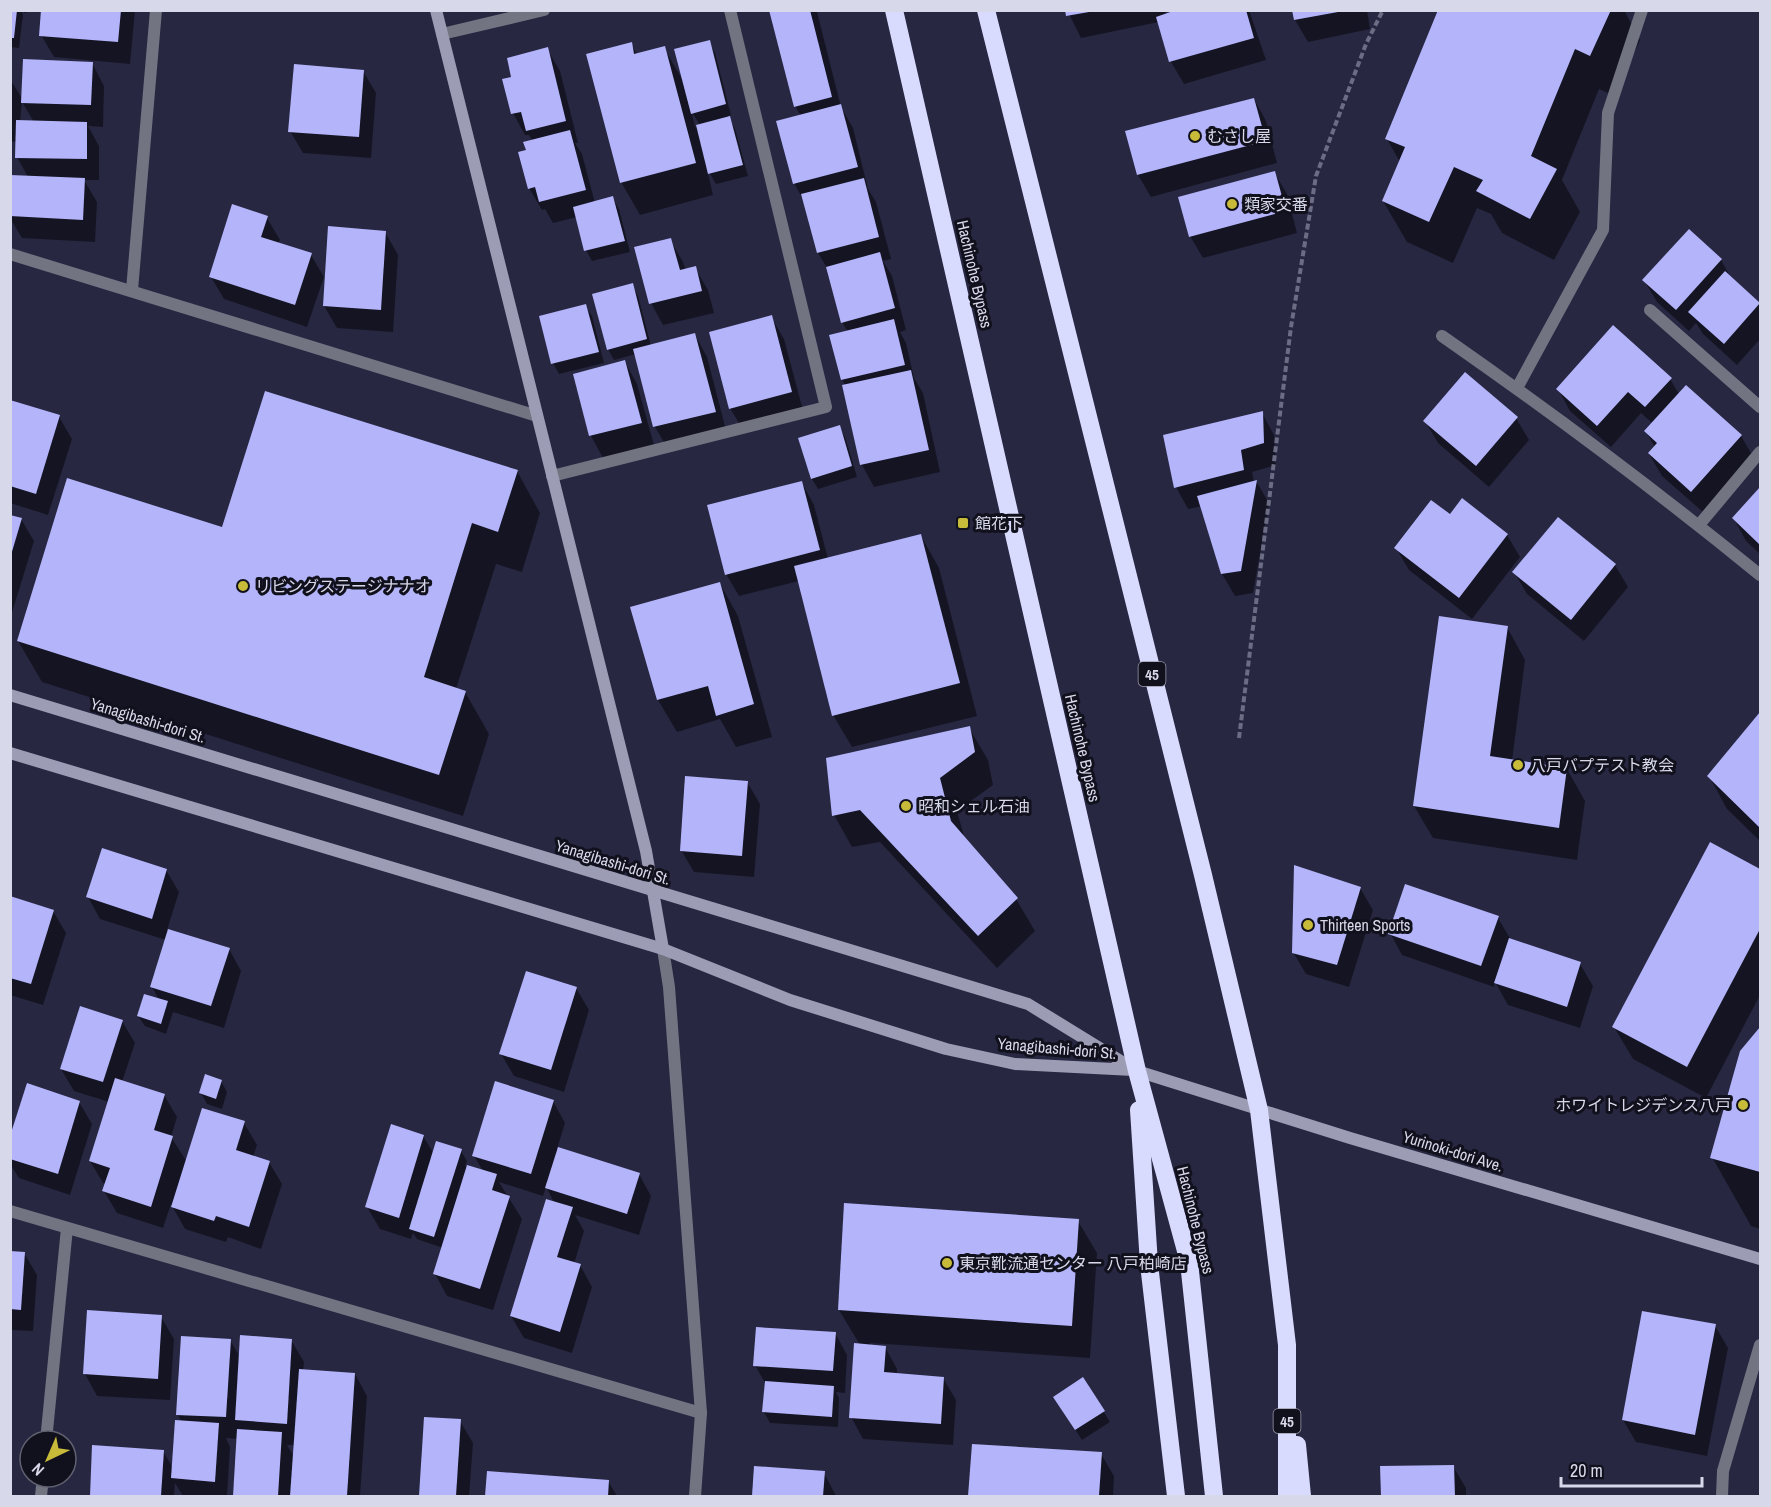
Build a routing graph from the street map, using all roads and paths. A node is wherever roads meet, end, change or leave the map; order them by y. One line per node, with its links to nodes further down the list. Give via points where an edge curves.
1 (156, 10): 11 (street)
2 (436, 10): 9 (street)
3 (544, 10): 9 (street)
4 (730, 10): 18 (street, via 826,407)
5 (894, 10): 26 (highway, Hachinohe Bypass)
6 (986, 10): 27 (highway, 45)
7 (1383, 10): 22 (path, via 1366,44 1316,177 1291,327)
8 (1642, 10): 14 (street, via 1608,113 1603,230)
9 (442, 34): 16 (street)
10 (10, 254): 11 (street)
11 (132, 290): 16 (street)
12 (1650, 310): 15 (street)
13 (1442, 336): 14 (street)
14 (1517, 388): 19 (street)
15 (1761, 407)
16 (537, 416): 18 (street)
17 (1761, 453): 19 (street)
18 (552, 477): 24 (street)
19 (1699, 525): 20 (street)
20 (1761, 575)
21 (10, 695): 24 (street, Yanagibashi-dori St.)
22 (1239, 738)
23 (10, 753): 25 (street, Yanagibashi-dori St.)
24 (653, 891): 25 (street); 26 (street, Yanagibashi-dori St., via 1028,1004)
25 (663, 949): 26 (street, Yanagibashi-dori St., via 790,1000 946,1049 1016,1064); 33 (street)
26 (1137, 1071): 27 (street, Yurinoki-dori Ave.); 36 (highway, via 1149,1264); 37 (highway, Hachinohe Bypass, via 1189,1262)
27 (1259, 1110): 30 (street, Yurinoki-dori Ave.); 31 (highway, 45)
28 (10, 1211): 29 (street)
29 (68, 1228): 33 (street); 34 (street)
30 (1761, 1259)
31 (1287, 1344): 38 (highway, 45); 39 (highway)
32 (1761, 1345): 40 (street, via 1724,1471)
33 (701, 1413): 35 (street)
34 (47, 1429)
35 (695, 1497)
36 (1176, 1497)
37 (1214, 1497)
38 (1287, 1497)
39 (1302, 1497)
40 (1722, 1497)

